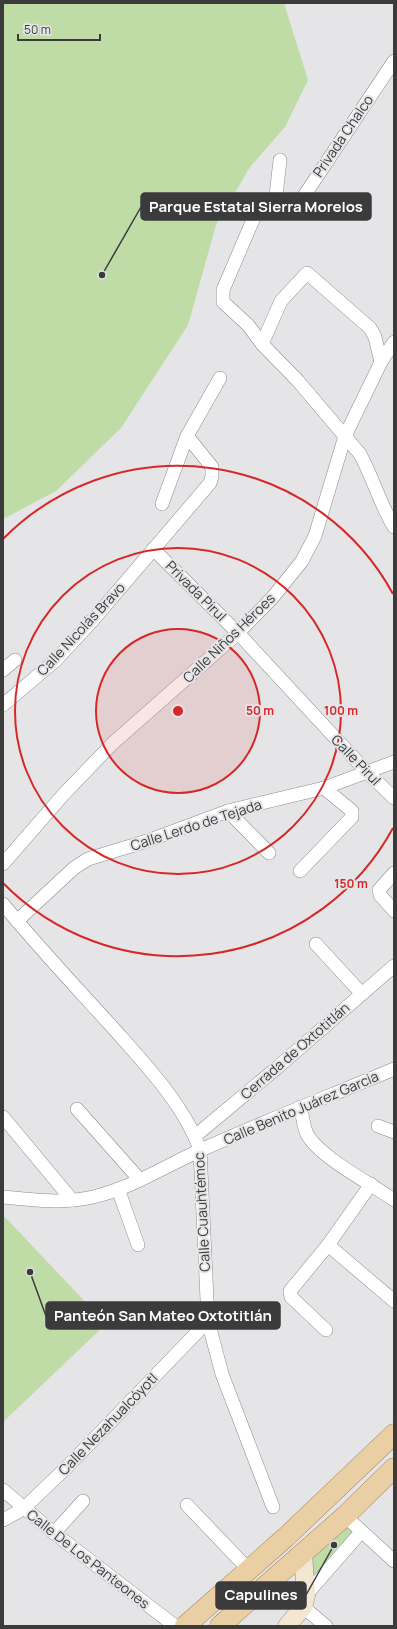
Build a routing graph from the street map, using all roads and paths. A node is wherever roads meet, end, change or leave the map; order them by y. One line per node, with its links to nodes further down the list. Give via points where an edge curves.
1 (394, 61): 3 (street, Privada Chalco, via 298,205 292,210 286,210)
2 (280, 160): 3 (street)
3 (271, 203): 5 (street, via 258,208 223,290 223,302 248,325)
4 (394, 342): 6 (street, Calle Niños Héroes)
5 (262, 344): 6 (street, via 281,301 307,273 370,328); 9 (street)
6 (381, 362): 9 (street, Calle Niños Héroes)
7 (220, 378): 8 (street)
8 (187, 436): 10 (street); 12 (street, Calle Nicolás Bravo, via 212,467 210,483)
9 (345, 436): 11 (street, via 360,454 383,509); 13 (street, Calle Niños Héroes, via 315,536 302,561 273,597)
10 (162, 504)
11 (394, 527)
12 (154, 549): 13 (street, Privada Pirul); 16 (street, Calle Nicolás Bravo, via 56,660)
13 (238, 633): 18 (street, Calle Pirul); 23 (street, Calle Niños Héroes, via 113,744 63,795)
14 (15, 660): 15 (street)
15 (3, 670)
16 (3, 705)
17 (394, 762): 18 (street, Calle Lerdo de Tejada)
18 (366, 771): 19 (street, Calle Lerdo de Tejada); 20 (street, Calle Pirul)
19 (324, 788): 21 (street, Calle Lerdo de Tejada); 24 (street, via 352,812 352,817)
20 (394, 798)
21 (228, 811): 22 (street); 28 (street, Calle Lerdo de Tejada, via 147,841 88,859 74,868)
22 (268, 853)
23 (3, 864)
24 (300, 870)
25 (394, 873): 27 (street, via 379,890 380,895)
26 (3, 904): 28 (street, Calle Cuauhtémoc)
27 (394, 911)
28 (17, 921): 38 (street, Calle Cuauhtémoc, via 143,1061 182,1113)
29 (316, 944): 31 (street)
30 (394, 966): 31 (street, Cerrada de Oxtotitlán)
31 (362, 994): 38 (street, Cerrada de Oxtotitlán)
32 (394, 1069): 33 (street, Calle Benito Juárez Garcia)
33 (300, 1106): 39 (street, Calle Benito Juárez Garcia); 41 (street, via 307,1134 315,1143 344,1167)
34 (77, 1109): 40 (street)
35 (3, 1117): 44 (street)
36 (378, 1126): 37 (street)
37 (394, 1132)
38 (195, 1136): 39 (street, Calle Cuauhtémoc)
39 (200, 1150): 40 (street, Calle Benito Juárez Garcia); 49 (street, Calle Cuauhtémoc)
40 (140, 1180): 42 (street, Calle Benito Juárez Garcia)
41 (371, 1184): 45 (street); 47 (street)
42 (118, 1189): 44 (street, Calle Benito Juárez Garcia); 46 (street)
43 (3, 1197): 44 (street, Calle Benito Juárez Garcia)
44 (72, 1200)
45 (394, 1200)
46 (138, 1245)
47 (328, 1245): 48 (street); 50 (street, via 290,1291 291,1297)
48 (394, 1301)
49 (208, 1321): 56 (street, Calle Cuauhtémoc, via 222,1374); 57 (street, Calle Nezahualcóyotl, via 68,1466)
50 (326, 1330)
51 (394, 1434): 64 (main road)
52 (394, 1468): 58 (main road)
53 (3, 1490): 57 (street, Calle De Los Panteones)
54 (83, 1501): 61 (street)
55 (187, 1505): 64 (street)
56 (273, 1507)
57 (23, 1508): 59 (street, Calle Nezahualcóyotl); 61 (street, Calle De Los Panteones)
58 (345, 1516): 60 (street); 62 (main road)
59 (3, 1520)
60 (361, 1532): 63 (street); 65 (street)
61 (54, 1533): 66 (street, Calle De Los Panteones)
62 (303, 1554): 65 (main road); 68 (main road)
63 (394, 1561)
64 (249, 1570): 67 (main road)
65 (305, 1601): 69 (main road); 70 (street)
66 (175, 1626)
67 (185, 1626)
68 (220, 1626)
69 (288, 1626)
70 (326, 1626)

